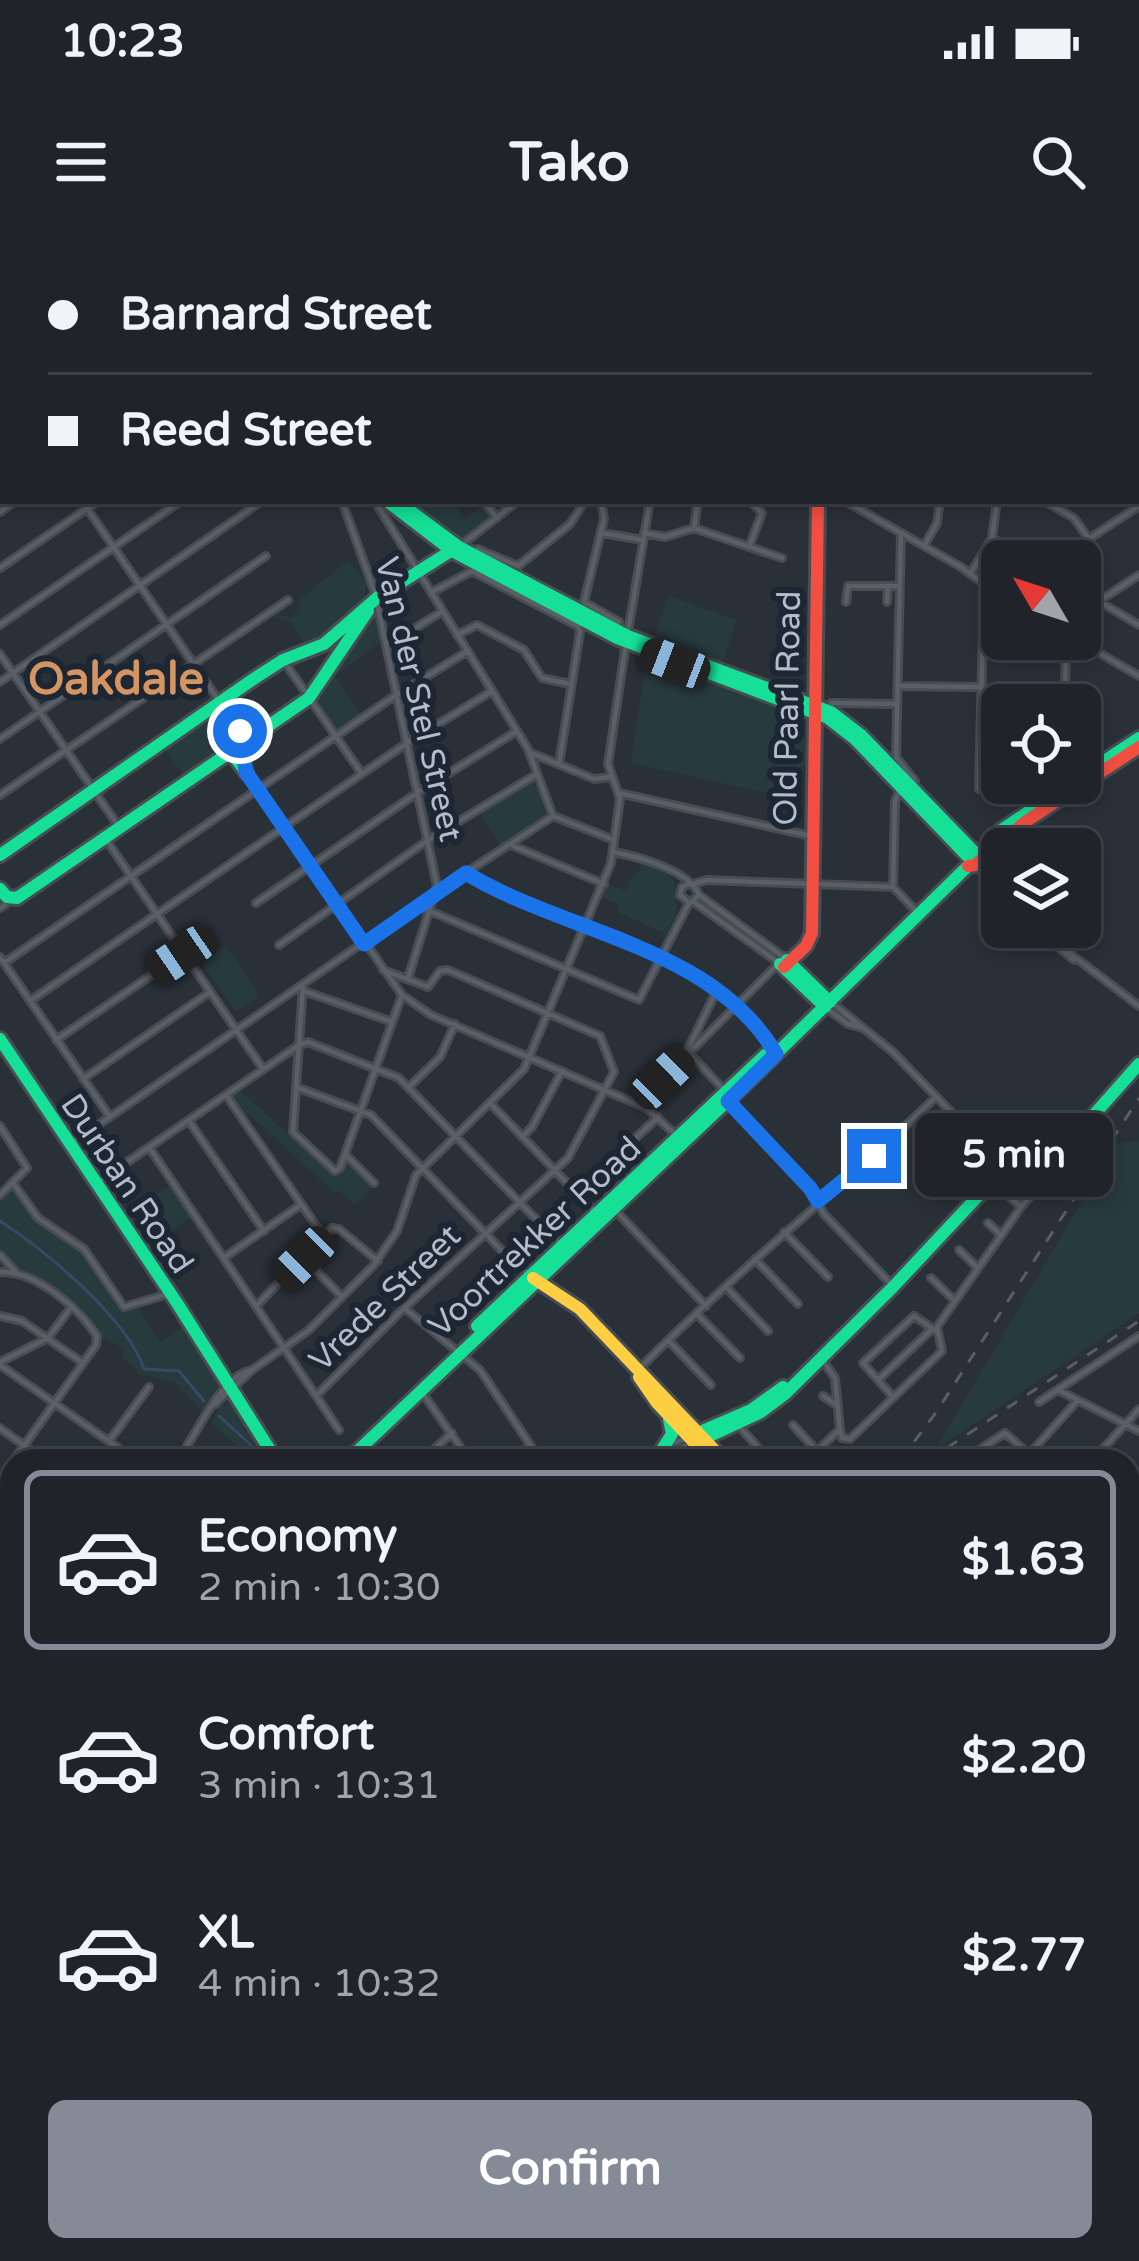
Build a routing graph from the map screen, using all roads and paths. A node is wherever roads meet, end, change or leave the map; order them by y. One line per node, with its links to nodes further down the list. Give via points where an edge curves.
1 (84, 504): 22 (street)
2 (93, 504): 22 (street)
3 (177, 504): 33 (street)
4 (258, 504): 43 (street)
5 (343, 504): 47 (street, Van der Stel Street)
6 (383, 504): 39 (street)
7 (384, 504): 34 (main road)
8 (400, 504): 34 (main road)
9 (486, 504): 23 (street)
10 (514, 504): 23 (street)
11 (583, 504): 31 (street, via 518,566)
12 (601, 504): 25 (street)
13 (649, 504): 27 (street)
14 (698, 504): 24 (street)
15 (753, 504): 35 (street, via 762,513)
16 (818, 504): 78 (main road, Old Paarl Road)
17 (850, 504): 26 (street)
18 (940, 504): 32 (street)
19 (997, 504): 28 (street)
20 (1049, 504): 29 (street, via 1075,518)
21 (1139, 506): 29 (street)
22 (87, 508): 33 (street); 38 (street)
23 (497, 518): 31 (street)
24 (694, 528): 27 (street); 35 (street)
25 (602, 533): 27 (street); 54 (street, via 584,602)
26 (901, 533): 32 (street); 45 (street)
27 (644, 536): 59 (street)
28 (992, 538): 30 (street); 40 (street)
29 (1089, 539)
30 (996, 540)
31 (475, 546): 34 (main road); 59 (main road)
32 (924, 546): 40 (street)
33 (114, 547): 43 (street); 57 (street)
34 (450, 547): 39 (main road); 59 (main road)
35 (749, 547): 37 (street)
36 (266, 556): 55 (street)
37 (782, 558)
38 (0, 568)
39 (418, 572): 46 (street); 47 (main road)
40 (970, 574): 42 (street)
41 (1139, 575): 49 (street)
42 (981, 584)
43 (140, 586): 55 (street); 66 (street)
44 (888, 586): 45 (street); 50 (street, via 848,586); 51 (street)
45 (900, 586): 70 (street)
46 (431, 592): 53 (street); 69 (street, via 472,571 575,625)
47 (377, 598): 60 (street, Van der Stel Street); 64 (main road, via 324,644); 74 (main road)
48 (288, 600): 65 (street)
49 (1101, 601)
50 (846, 602)
51 (887, 602)
52 (1101, 603): 56 (street)
53 (442, 611): 58 (street); 60 (street)
54 (619, 622)
55 (167, 625): 65 (street); 79 (street)
56 (1139, 625)
57 (0, 626)
58 (458, 634): 61 (street); 69 (street, via 476,625 524,650 542,679)
59 (627, 639): 78 (main road); 97 (street)
60 (386, 646): 73 (street, Van der Stel Street)
61 (468, 651): 72 (street); 73 (street)
62 (0, 654): 66 (street)
63 (1101, 655): 67 (street)
64 (284, 660): 74 (street); 75 (main road)
65 (193, 663): 75 (street); 86 (street)
66 (13, 673): 68 (street); 79 (street)
67 (1139, 676)
68 (0, 682)
69 (572, 684): 90 (street)
70 (898, 686): 71 (street); 77 (street)
71 (981, 687): 92 (street)
72 (492, 691): 80 (street); 85 (street)
73 (397, 694): 81 (street); 85 (street, Van der Stel Street)
74 (309, 698): 81 (street); 83 (main road)
75 (220, 702): 83 (street); 100 (main road)
76 (831, 703): 77 (street)
77 (897, 704): 98 (street, via 897,759)
78 (813, 707): 99 (main road, via 853,728); 112 (main road, Old Paarl Road)
79 (40, 712): 82 (street); 86 (street)
80 (517, 731): 88 (street); 103 (street)
81 (335, 736): 95 (street); 101 (street)
82 (0, 739)
83 (244, 742): 87 (main road); 94 (street)
84 (1138, 742): 93 (main road)
85 (407, 743): 95 (street); 103 (street, Van der Stel Street)
86 (66, 750): 100 (street); 105 (street)
87 (230, 752): 94 (main road); 110 (main road)
88 (529, 752): 89 (street); 91 (street)
89 (545, 758): 90 (street); 91 (street)
90 (559, 764): 97 (street, via 594,779)
91 (534, 765): 96 (street)
92 (980, 765): 102 (street)
93 (1101, 766)
94 (246, 772): 101 (street)
95 (362, 774): 111 (street)
96 (537, 774): 109 (street); 115 (street)
97 (611, 777): 104 (street)
98 (915, 781)
99 (901, 784): 119 (main road); 119 (main road); 130 (street)
100 (93, 788): 110 (street); 118 (main road)
101 (258, 789): 111 (street); 125 (street)
102 (979, 789)
103 (417, 793): 115 (street, Van der Stel Street); 120 (street)
104 (619, 793): 112 (street); 114 (street)
105 (0, 795)
106 (1039, 804): 108 (main road)
107 (1053, 804): 108 (main road); 119 (main road)
108 (1025, 813): 119 (main road)
109 (553, 816): 114 (street); 116 (street)
110 (119, 827): 113 (main road)
111 (285, 827): 120 (street); 139 (street)
112 (811, 836): 127 (main road, Old Paarl Road)
113 (105, 837): 125 (street); 131 (main road, via 17,898)
114 (614, 840): 117 (street)
115 (428, 841): 132 (street, Van der Stel Street); 136 (street)
116 (516, 842): 124 (street); 128 (street)
117 (613, 852): 123 (street); 128 (street)
118 (0, 854)
119 (974, 861): 121 (street); 122 (street); 140 (main road, Voortrekker Road)
120 (311, 866): 135 (street); 136 (street)
121 (981, 866)
122 (981, 869)
123 (673, 872): 129 (street); 133 (street)
124 (466, 873): 132 (street); 143 (street)
125 (131, 875): 139 (street); 150 (street)
126 (711, 881): 127 (street); 129 (street); 134 (street)
127 (811, 883): 130 (street); 141 (main road, Old Paarl Road)
128 (604, 884): 143 (street)
129 (691, 884): 133 (street); 134 (street)
130 (893, 887): 140 (street)
131 (0, 889)
132 (438, 892): 137 (street); 138 (street, Van der Stel Street)
133 (680, 896): 134 (street); 142 (street)
134 (695, 898): 142 (street); 151 (street)
135 (256, 903)
136 (338, 904): 144 (street); 145 (street)
137 (418, 906): 138 (street); 144 (street)
138 (432, 911): 152 (street); 156 (street, Van der Stel Street)
139 (158, 914): 148 (street); 162 (street)
140 (919, 914): 163 (main road, Voortrekker Road)
141 (810, 917): 151 (main road, Old Paarl Road, via 805,939); 151 (main road, Old Paarl Road, via 811,938)
142 (678, 921): 149 (street)
143 (585, 926): 149 (street); 152 (street)
144 (364, 944): 153 (street); 158 (street)
145 (278, 945)
146 (1061, 948): 154 (street)
147 (1067, 948): 154 (street)
148 (184, 953): 160 (street); 170 (street)
149 (661, 958): 152 (street, via 640,1000); 159 (street)
150 (2, 960): 162 (street)
151 (785, 962): 163 (main road); 165 (street)
152 (567, 969): 166 (street)
153 (382, 970): 155 (street); 157 (street)
154 (1094, 973): 164 (street)
155 (399, 975): 156 (street); 157 (street)
156 (408, 978): 166 (street, via 428,987 448,970)
157 (392, 983): 161 (street)
158 (303, 988): 167 (street); 169 (street); 172 (street)
159 (718, 990): 165 (street); 174 (street)
160 (210, 992): 169 (street); 180 (street)
161 (402, 995): 167 (street); 168 (street)
162 (30, 1001): 170 (street)
163 (825, 1002): 173 (main road, Voortrekker Road); 185 (street)
164 (1139, 1006)
165 (735, 1007): 173 (street); 174 (street)
166 (548, 1013): 175 (street); 183 (street, via 604,1041 614,1068)
167 (392, 1022): 177 (street)
168 (455, 1024): 175 (street); 182 (street, via 440,1057)
169 (237, 1030): 178 (street); 191 (street)
170 (56, 1040): 180 (street)
171 (0, 1044): 198 (main road, Durban Road)
172 (299, 1045): 177 (street); 178 (street); 181 (street)
173 (775, 1051): 186 (main road, Voortrekker Road); 186 (main road, Voortrekker Road)
174 (686, 1056): 186 (street); 188 (street)
175 (529, 1057): 179 (street); 187 (street)
176 (1139, 1064): 196 (main road)
177 (376, 1066): 182 (street); 189 (street)
178 (263, 1069): 184 (street)
179 (562, 1071): 183 (street); 195 (street)
180 (83, 1078): 191 (street)
181 (296, 1087): 189 (street); 200 (street, via 293,1132 335,1171)
182 (409, 1087): 194 (street)
183 (606, 1089): 188 (street); 203 (street, Vrede Street)
184 (226, 1095): 192 (street); 212 (street)
185 (936, 1096): 201 (street); 210 (street)
186 (727, 1097): 197 (main road, Voortrekker Road); 210 (street)
187 (490, 1103): 194 (street); 195 (street)
188 (638, 1104): 190 (street)
189 (361, 1110): 200 (street); 202 (street)
190 (658, 1117): 197 (street); 207 (street)
191 (110, 1118): 198 (street)
192 (188, 1120): 199 (street); 216 (street)
193 (0, 1126): 204 (street, via 27,1171)
194 (456, 1136): 202 (street); 211 (street)
195 (522, 1136): 203 (street)
196 (1065, 1138): 201 (main road); 213 (street, via 1068,1152)
197 (680, 1140): 214 (main road, Voortrekker Road)
198 (69, 1145): 206 (main road, Durban Road)
199 (149, 1147): 206 (street); 224 (street)
200 (345, 1154): 205 (street)
201 (1004, 1167): 235 (main road)
202 (423, 1168): 218 (street); 227 (street)
203 (554, 1170): 207 (street); 211 (street, Vrede Street)
204 (13, 1183): 208 (street); 236 (street, via 38,1218 84,1249 125,1308)
205 (374, 1183)
206 (96, 1184): 236 (main road, Durban Road)
207 (577, 1193): 214 (street)
208 (0, 1195)
209 (1011, 1198): 213 (street)
210 (818, 1201): 217 (street); 235 (street)
211 (520, 1202): 218 (street, Vrede Street); 221 (street)
212 (301, 1205): 216 (street); 220 (street)
213 (1021, 1207): 219 (street)
214 (605, 1212): 221 (main road, Voortrekker Road); 233 (main road, Voortrekker Road); 242 (street)
215 (988, 1223): 219 (street)
216 (264, 1231): 224 (street)
217 (784, 1232): 226 (street); 231 (street)
218 (485, 1233): 233 (street); 243 (street, Vrede Street)
219 (1001, 1234): 228 (street)
220 (324, 1237): 225 (street); 227 (street, via 339,1229)
221 (562, 1246): 233 (main road, Voortrekker Road)
222 (958, 1250): 228 (street)
223 (0, 1255): 229 (street)
224 (225, 1257): 240 (street)
225 (304, 1258): 237 (street); 240 (street)
226 (755, 1259): 234 (street); 239 (street)
227 (378, 1261): 237 (street)
228 (978, 1268): 238 (street)
229 (15, 1271): 230 (street); 241 (street)
230 (0, 1272)
231 (828, 1277)
232 (932, 1279): 238 (street)
233 (531, 1281): 252 (main road, Voortrekker Road); 257 (main road, via 584,1315)
234 (726, 1287): 242 (street); 246 (street)
235 (893, 1287): 253 (main road)
236 (170, 1293): 259 (main road, Durban Road)
237 (342, 1298): 251 (street)
238 (955, 1300): 247 (street)
239 (798, 1304)
240 (257, 1305): 251 (street)
241 (72, 1306): 249 (street); 256 (street, via 95,1332)
242 (706, 1306): 244 (street)
243 (402, 1311): 252 (street); 264 (street, Vrede Street)
244 (697, 1314): 250 (street); 254 (street)
245 (0, 1316): 249 (street)
246 (768, 1330)
247 (933, 1331): 258 (street); 258 (street, via 911,1317 863,1364); 266 (street, via 942,1351)
248 (1139, 1336): 263 (street)
249 (48, 1338): 255 (street); 256 (street)
250 (669, 1341): 257 (street); 260 (street)
251 (285, 1347): 259 (street); 264 (street)
252 (459, 1349): 262 (main road, Voortrekker Road); 284 (street); 291 (main road, Voortrekker Road)
253 (821, 1356): 270 (street, via 836,1378); 273 (main road, via 777,1401)
254 (740, 1358)
255 (0, 1363): 269 (street)
256 (83, 1363): 269 (street)
257 (637, 1370): 272 (main road); 281 (main road)
258 (877, 1382): 266 (street)
259 (230, 1384): 289 (street); 290 (main road, Durban Road)
260 (711, 1385)
261 (149, 1387): 282 (street)
262 (420, 1390): 280 (street); 292 (main road, Voortrekker Road)
263 (1057, 1390): 267 (street); 268 (street)
264 (317, 1396): 278 (street)
265 (823, 1396): 270 (street)
266 (892, 1397): 277 (street, via 850,1438)
267 (1078, 1400): 274 (street); 304 (street)
268 (1040, 1402)
269 (55, 1403): 282 (street); 283 (street)
270 (838, 1406): 277 (street)
271 (1139, 1408): 274 (street)
272 (666, 1413): 281 (main road); 285 (main road, via 672,1430)
273 (735, 1421): 281 (main road); 299 (street)
274 (1125, 1424): 279 (street); 305 (street)
275 (793, 1425): 300 (street)
276 (0, 1428): 283 (street)
277 (840, 1429): 301 (street)
278 (339, 1430)
279 (1139, 1431)
280 (452, 1433): 293 (street); 294 (street)
281 (696, 1438): 285 (street); 296 (street); 297 (main road); 298 (main road)
282 (109, 1441): 288 (street)
283 (24, 1445): 286 (street); 287 (street)
284 (530, 1447): 295 (street)
285 (663, 1448)
286 (21, 1449)
287 (30, 1449)
288 (120, 1449)
289 (185, 1449)
290 (274, 1449)
291 (351, 1449)
292 (359, 1449)
293 (434, 1449)
294 (462, 1449)
295 (527, 1449)
296 (673, 1449)
297 (703, 1449)
298 (710, 1449)
299 (759, 1449)
300 (815, 1449)
301 (819, 1449)
302 (979, 1449): 303 (street, via 1001,1434)
303 (1022, 1449)
304 (1034, 1449)
305 (1103, 1449)

